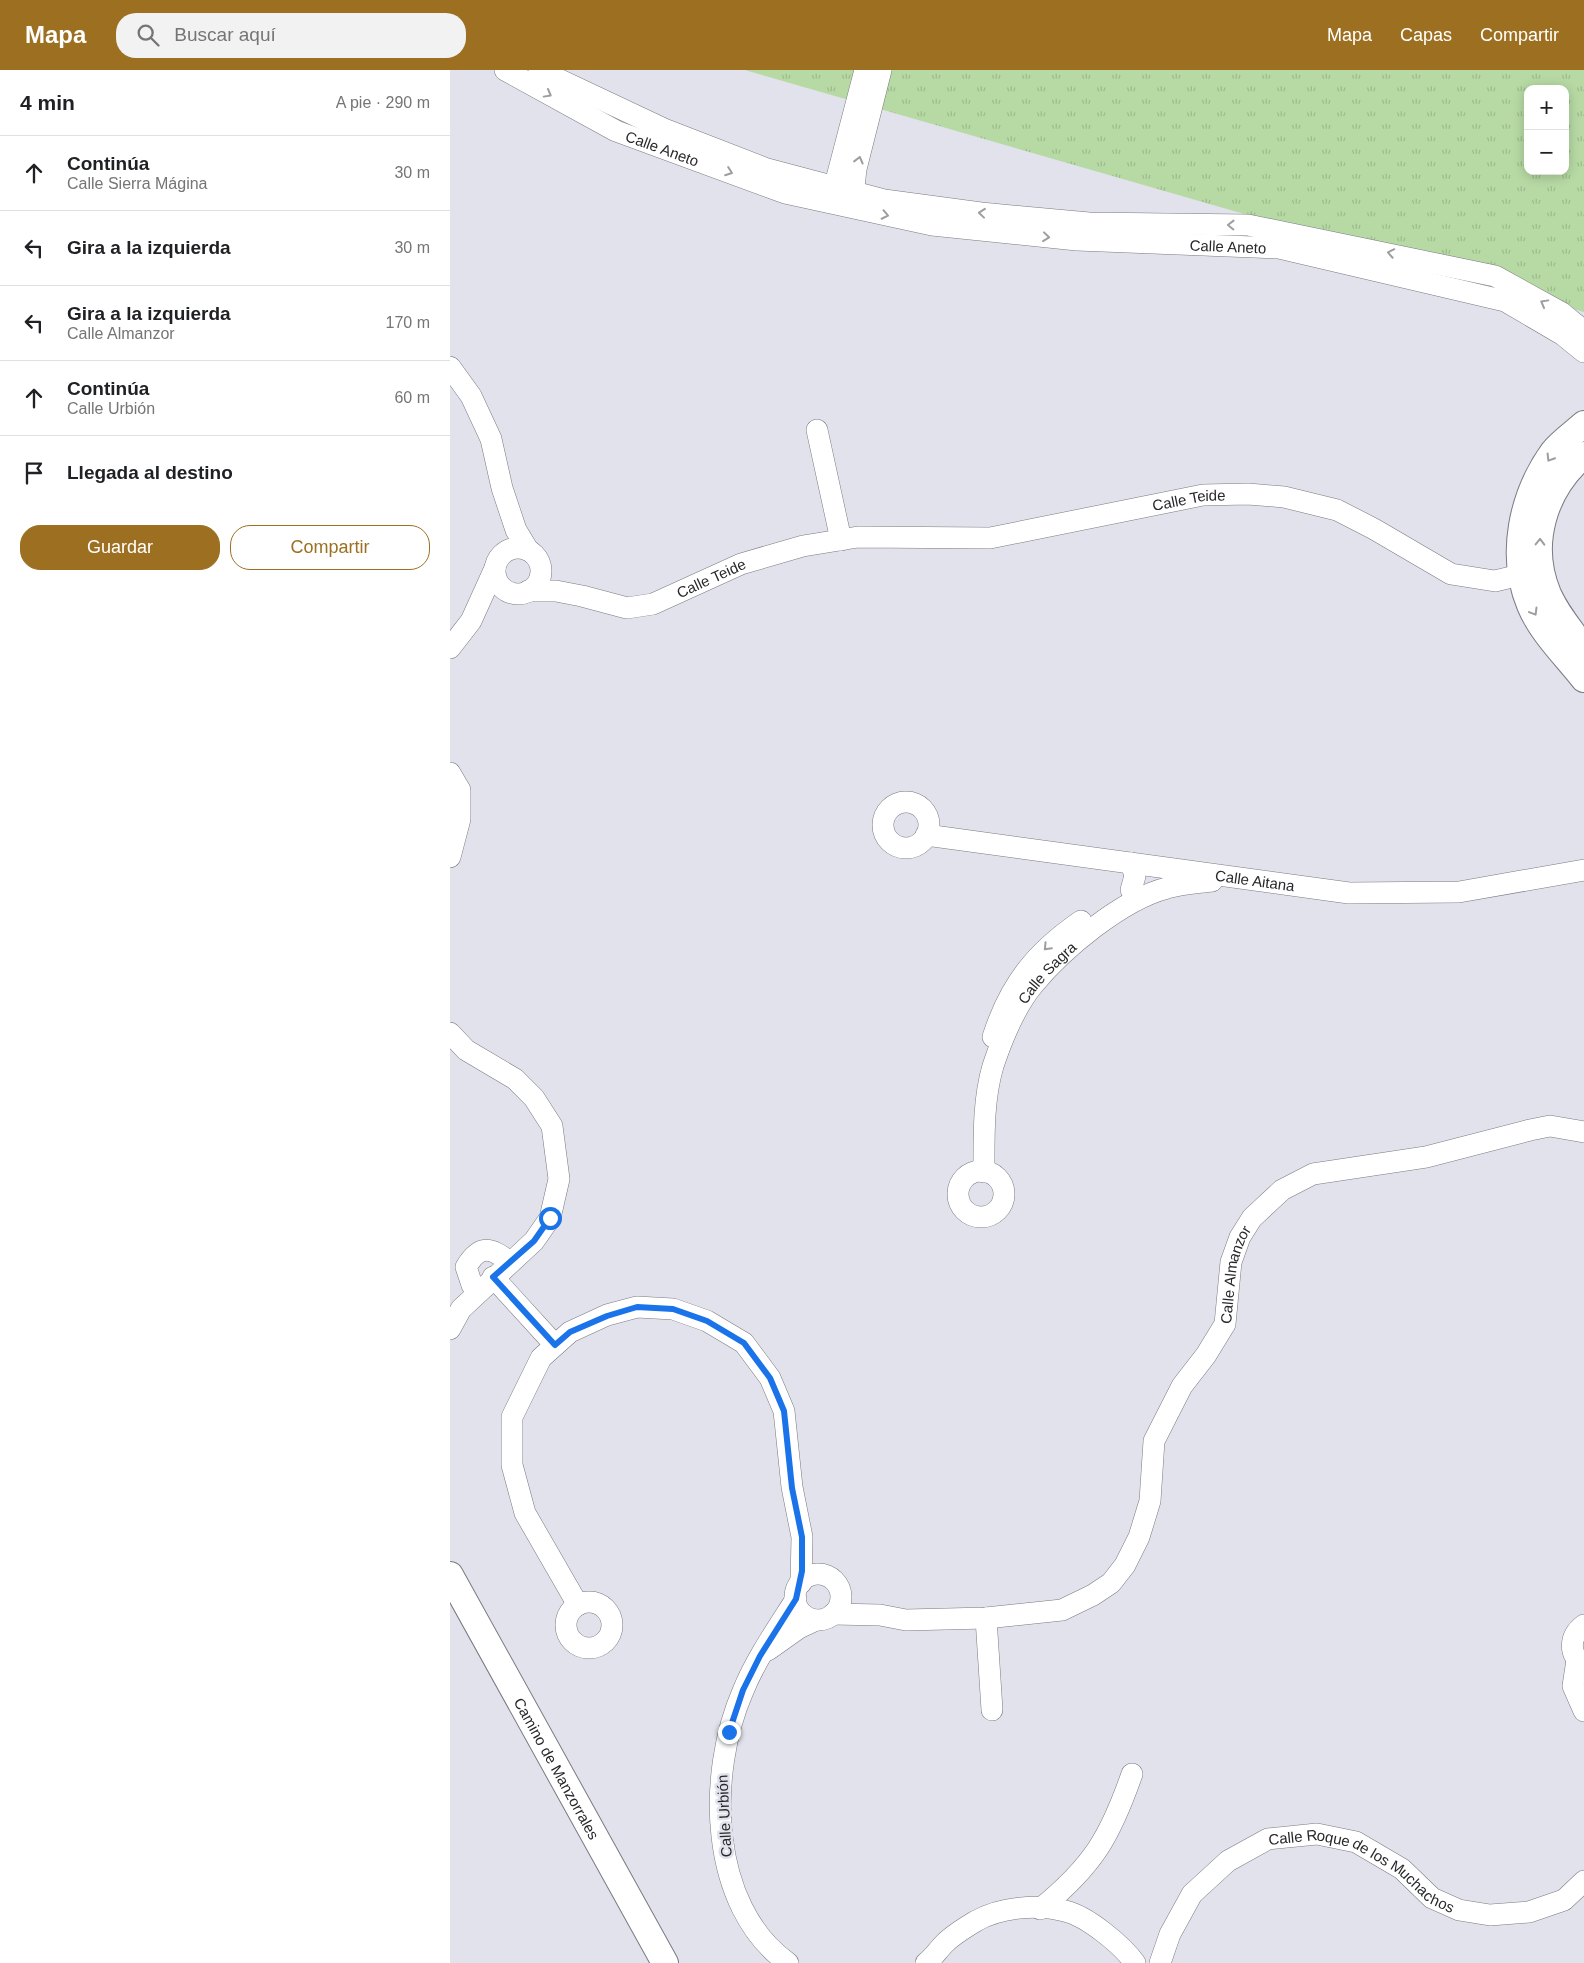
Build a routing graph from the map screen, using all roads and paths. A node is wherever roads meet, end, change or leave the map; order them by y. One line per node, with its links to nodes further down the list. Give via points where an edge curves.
1 (506, 70): 5 (street, Calle Aneto, one-way to 5, via 616,131 785,193)
2 (539, 70): 5 (street, Calle Aneto, via 664,129)
3 (865, 70): 5 (street)
4 (881, 70): 5 (street, one-way to 4, via 856,169)
5 (843, 197): 6 (street, Calle Aneto, one-way to 5, via 1562,313 1494,276 1257,227 1088,223); 7 (street, Calle Aneto, one-way to 7, via 932,225 1078,240 1279,248 1505,300 1563,335)
6 (1584, 330)
7 (1584, 352)
8 (450, 367): 12 (street, Calle Teide, via 471,396 491,439)
9 (1584, 424): 16 (street, one-way to 16, via 1554,451 1534,484 1524,515)
10 (817, 430): 13 (street)
11 (1584, 455): 21 (street, one-way to 11, via 1559,616 1540,566 1540,536 1546,509 1554,489)
12 (502, 488): 14 (street, Calle Teide, via 516,530); 15 (street, Calle Teide)
13 (841, 540): 16 (street, Calle Teide, via 858,537 990,538 1203,495 1248,494 1284,497 1337,510 1451,574 1495,581); 18 (street, Calle Teide, via 802,546 741,564 654,604 627,608)
14 (534, 557): 15 (street, via 513,548); 17 (street, via 539,580); 18 (street, Calle Teide)
15 (498, 562): 17 (street, via 496,576 503,588 517,593); 19 (street)
16 (1520, 575): 22 (street, one-way to 22, via 1530,606)
17 (526, 592): 18 (street, Calle Teide, via 556,591); 19 (street)
18 (582, 596)
19 (471, 622): 20 (street)
20 (450, 648)
21 (1584, 648)
22 (1584, 679)
23 (450, 773): 25 (street, via 460,790 460,820)
24 (927, 829): 29 (street, Calle Aitana)
25 (450, 857)
26 (1584, 858): 27 (street, Calle Aitana, via 1452,881 1331,882)
27 (1178, 865): 29 (street, Calle Aitana); 29 (street, Calle Sagra); 30 (street, Calle Aitana)
28 (1584, 870): 30 (street, Calle Aitana, via 1459,892 1408,894 1349,893)
29 (1140, 875): 30 (street, Calle Sagra, via 1166,888); 33 (street, Calle Sagra, via 1124,907 1069,947 1032,986 1011,1022 993,1067)
30 (1234, 877)
31 (450, 1033): 34 (street, via 466,1050 515,1079 534,1098 552,1126 559,1179 550,1218 534,1241)
32 (1584, 1132): 46 (street, Calle Almanzor, via 1550,1126 1426,1157 1314,1174 1282,1190 1252,1218 1240,1237 1231,1262 1225,1324 1182,1386 1154,1441 1150,1500 1139,1537 1125,1565 1111,1583 1062,1610)
33 (979, 1172)
34 (510, 1262): 35 (street); 36 (street, via 496,1252 477,1252 466,1267)
35 (493, 1277): 36 (street); 38 (street)
36 (477, 1293): 37 (street, via 461,1309)
37 (450, 1329)
38 (555, 1345): 39 (street, Calle Almanzor, via 570,1332 637,1307 673,1309 707,1321 744,1343 770,1378 784,1411 792,1488); 43 (street, Calle Almanzor, via 541,1358 512,1417 512,1465 524,1513)
39 (802, 1537): 41 (street, Calle Almanzor); 42 (street, Calle Almanzor)
40 (450, 1575): 55 (street, Camino de Manzorrales)
41 (834, 1584): 42 (street, via 813,1575); 44 (street, Calle Almanzor); 45 (street, via 840,1604)
42 (798, 1591): 45 (street, via 802,1613); 48 (street, Calle Urbión)
43 (578, 1605)
44 (880, 1615): 45 (street, Calle Almanzor); 46 (street, Calle Almanzor, via 906,1620)
45 (824, 1617): 48 (street, Calle Urbión, via 798,1628)
46 (986, 1618): 50 (street)
47 (1584, 1625): 49 (street, via 1573,1637 1572,1645)
48 (760, 1656): 56 (street, Calle Urbión, via 736,1708 721,1771 723,1839 729,1878 740,1908 762,1942)
49 (1580, 1662): 51 (street, via 1573,1686)
50 (992, 1710)
51 (1584, 1711)
52 (1132, 1774): 54 (street, via 1117,1817 1100,1848)
53 (1584, 1881): 59 (street, Calle Roque de los Muchachos, via 1564,1900 1529,1912 1490,1915 1459,1910 1432,1898 1402,1870 1356,1842 1317,1834 1268,1840 1228,1861 1192,1894 1170,1934)
54 (1040, 1909): 57 (street, via 995,1912 945,1943); 58 (street, via 1067,1911 1102,1931)
55 (665, 1963)
56 (788, 1963)
57 (926, 1963)
58 (1135, 1963)
59 (1160, 1963)

